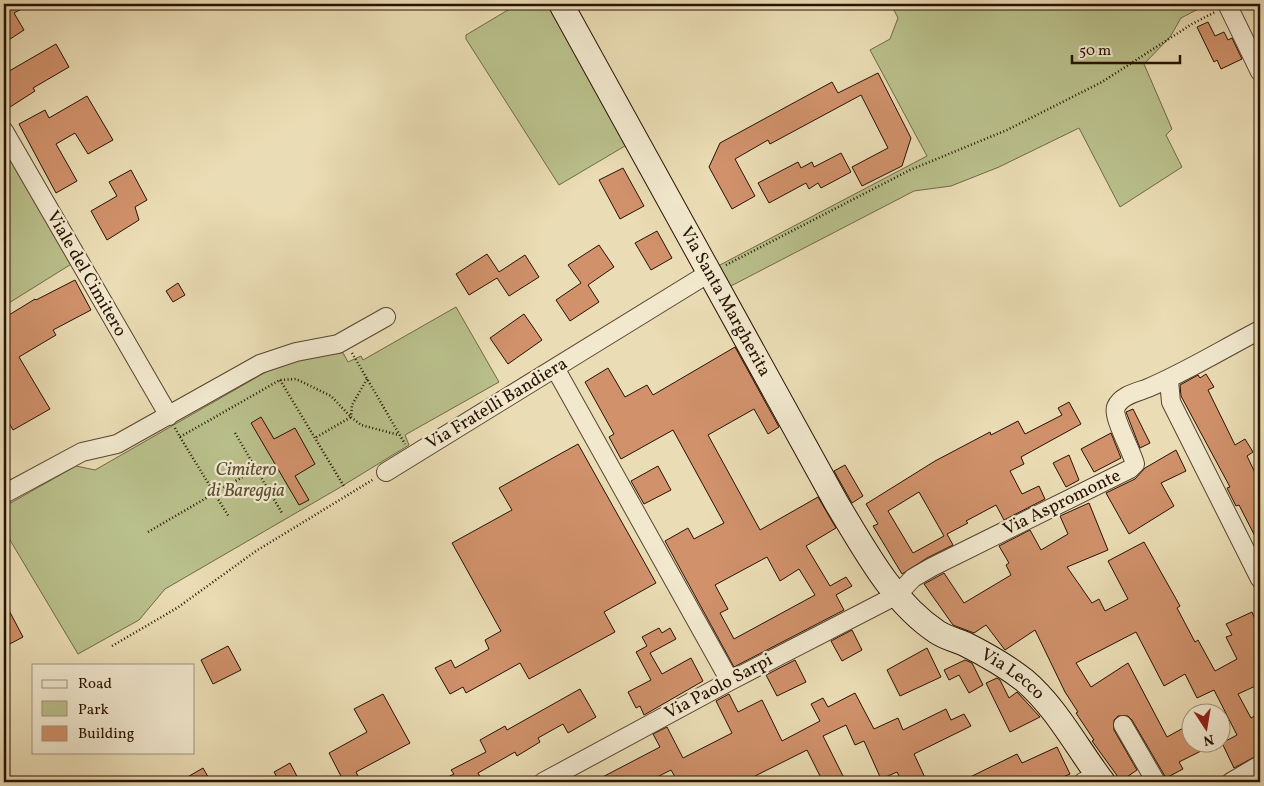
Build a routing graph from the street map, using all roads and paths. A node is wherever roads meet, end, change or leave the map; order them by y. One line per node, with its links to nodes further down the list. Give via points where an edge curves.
1 (560, 4): 5 (street, Via Santa Margherita)
2 (1230, 5): 3 (street); 5 (path, via 1192,24 1102,82 1008,130 910,170)
3 (1260, 72)
4 (4, 131): 13 (street, Viale del Cimitero)
5 (717, 270): 9 (street, Via Fratelli Bandiera); 29 (street, Via Santa Margherita, via 837,504 872,562)
6 (386, 317): 8 (street)
7 (1260, 330): 12 (street, Via Aspromonte, via 1183,370)
8 (345, 340): 10 (path); 13 (street, via 260,364)
9 (555, 368): 19 (street, Via Fratelli Bandiera); 31 (street)
10 (367, 379): 14 (path, via 352,405); 16 (path)
11 (280, 380): 14 (path, via 296,379 332,396); 17 (path); 18 (path)
12 (1169, 381): 28 (street, via 1171,402); 29 (street, Via Aspromonte, via 1122,398 1115,408 1135,464 1130,469 932,567 913,578)
13 (169, 416): 17 (path); 24 (street, via 117,444 82,452)
14 (351, 417): 16 (path, via 361,425); 18 (path)
15 (235, 433): 20 (path)
16 (400, 435): 19 (path)
17 (180, 437): 23 (path)
18 (315, 438): 22 (path)
19 (412, 456): 21 (street, Via Fratelli Bandiera)
20 (256, 468): 23 (path); 25 (path)
21 (386, 472): 30 (path, via 256,551 176,608)
22 (345, 488)
23 (215, 493): 26 (path); 27 (path)
24 (4, 494)
25 (282, 513)
26 (229, 517)
27 (148, 532)
28 (1260, 579)
29 (897, 595): 31 (street, Via Paolo Sarpi); 34 (street, Via Lecco, via 914,614 940,634 979,652 1024,681 1052,709)
30 (112, 646)
31 (730, 681): 35 (street, Via Paolo Sarpi)
32 (1123, 725): 36 (street)
33 (1260, 765): 37 (street)
34 (1094, 780)
35 (543, 782)
36 (1156, 782)
37 (1232, 782)

